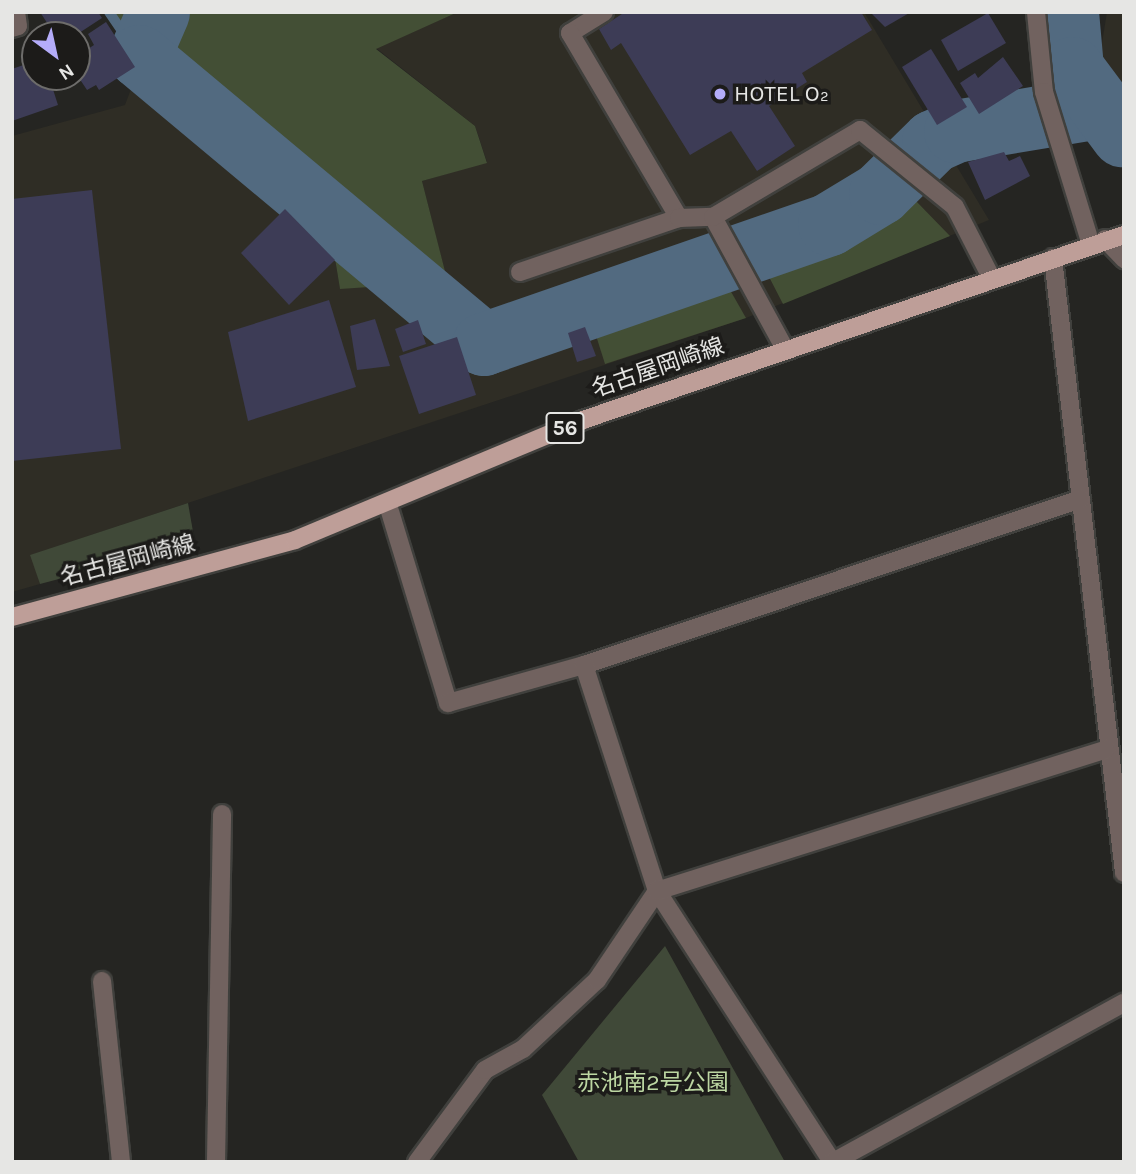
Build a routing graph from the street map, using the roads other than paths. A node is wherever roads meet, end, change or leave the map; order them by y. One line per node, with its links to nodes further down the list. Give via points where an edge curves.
1 (16, 12): 4 (street)
2 (604, 12): 6 (street, via 570,33)
3 (1036, 12): 7 (street, via 1052,116)
4 (12, 28)
5 (713, 217): 6 (street); 11 (street, via 860,130 928,179 970,228); 12 (street)
6 (679, 218): 10 (street)
7 (1110, 239): 8 (main road, 名古屋岡崎線 / 56); 9 (street)
8 (1053, 258): 11 (main road, 名古屋岡崎線 / 56); 13 (street)
9 (1124, 259)
10 (520, 272)
11 (992, 279): 12 (main road, 名古屋岡崎線 / 56)
12 (785, 349): 14 (main road, 名古屋岡崎線 / 56, via 583,420)
13 (1081, 499): 16 (street); 17 (street)
14 (388, 505): 15 (main road, 名古屋岡崎線 / 56, via 295,540); 16 (street, via 448,703)
15 (12, 617)
16 (584, 665): 20 (street)
17 (1105, 750): 19 (street); 20 (street)
18 (222, 814): 24 (street)
19 (1124, 873)
20 (657, 891): 25 (street, via 597,980 523,1049 485,1070); 26 (street)
21 (102, 981): 23 (street)
22 (1124, 1003): 26 (street)
23 (121, 1162)
24 (216, 1162)
25 (417, 1162)
26 (833, 1162)

